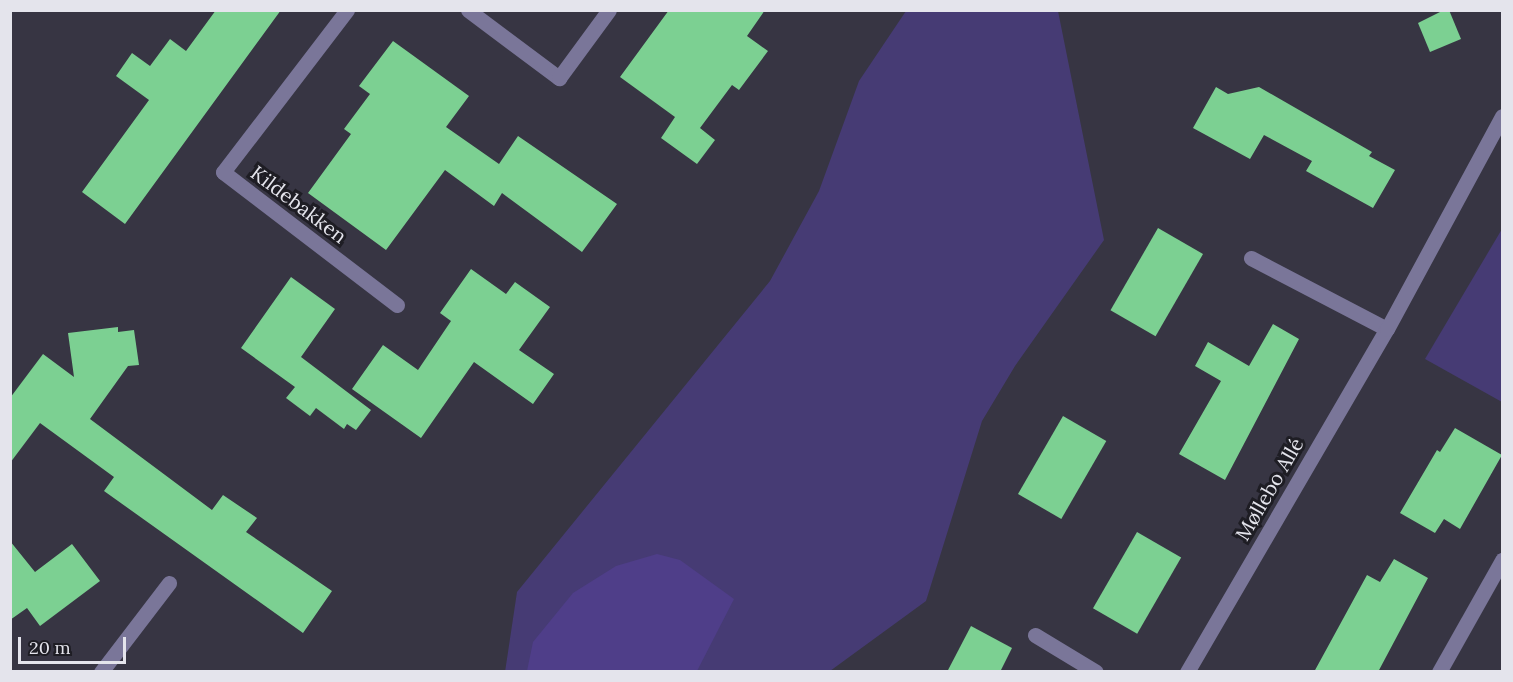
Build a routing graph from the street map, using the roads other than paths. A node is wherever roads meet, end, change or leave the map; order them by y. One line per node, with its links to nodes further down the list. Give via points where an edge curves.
1 (346, 10): 6 (street, Kildebakken, via 223,172)
2 (468, 10): 3 (street, via 559,78)
3 (609, 10)
4 (1503, 116): 7 (street, Møllebo Allé)
5 (1251, 258): 7 (street)
6 (397, 305)
7 (1387, 328): 13 (street, Møllebo Allé)
8 (1503, 560): 14 (street)
9 (169, 583): 11 (street)
10 (1035, 635): 12 (street)
11 (101, 672)
12 (1096, 672)
13 (1187, 672)
14 (1440, 672)

